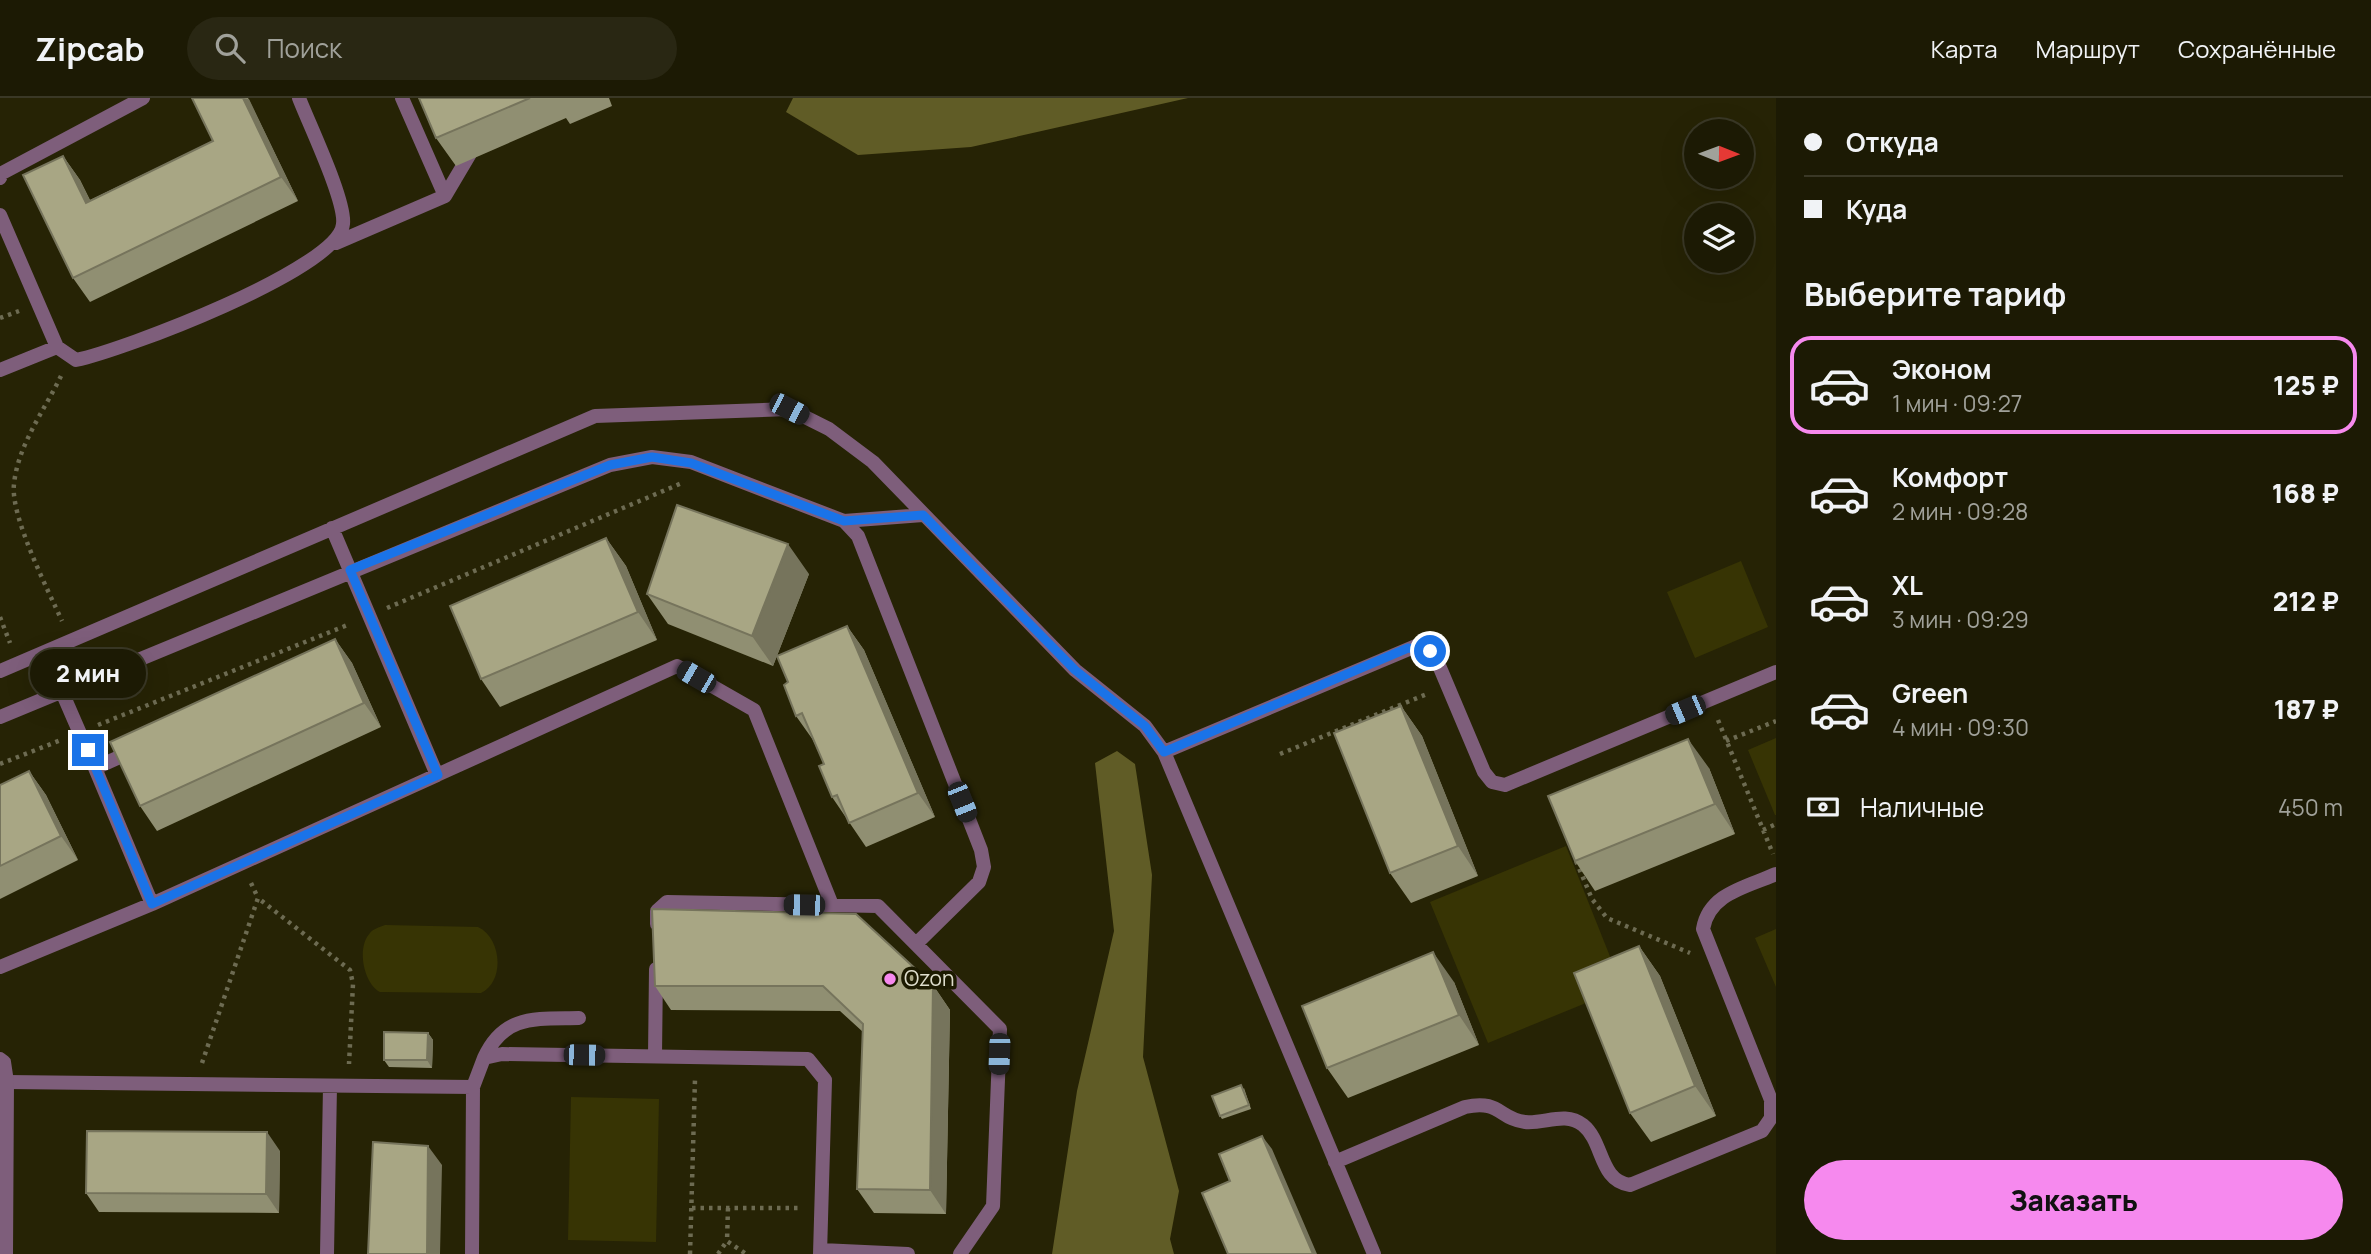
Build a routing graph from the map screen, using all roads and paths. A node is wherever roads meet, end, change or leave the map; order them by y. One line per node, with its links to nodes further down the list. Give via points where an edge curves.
1 (143, 98): 5 (street)
2 (299, 98): 8 (street, via 340,205 344,225)
3 (402, 98): 6 (street)
4 (484, 131): 6 (street)
5 (0, 178)
6 (445, 195): 8 (street)
7 (0, 215): 9 (street)
8 (336, 243): 10 (street, via 244,299 103,355 76,360)
9 (57, 346): 10 (street); 11 (street)
10 (71, 356): 17 (path, via 22,451 13,486 23,528)
11 (0, 370)
12 (923, 515): 13 (street); 14 (street, via 851,444 789,409 595,416); 28 (street, via 1075,670 1145,726)
13 (844, 521): 15 (street, via 691,463 652,457 610,465); 39 (street, via 858,536 984,867 979,882)
14 (332, 528): 15 (street); 17 (street)
15 (350, 570): 22 (street); 31 (street)
16 (0, 617): 18 (path)
17 (70, 641): 18 (street)
18 (18, 663): 19 (street)
19 (0, 671)
20 (1776, 672): 23 (street)
21 (1448, 686): 23 (street, via 1484,772 1492,782 1505,785); 28 (street, via 1430,651 1408,648); 29 (path)
22 (62, 692): 24 (street); 30 (street)
23 (1709, 700): 26 (path)
24 (0, 717)
25 (1776, 721): 26 (path)
26 (1726, 741): 33 (path)
27 (146, 745): 30 (street)
28 (1164, 752): 52 (street)
29 (1280, 754)
30 (96, 768): 37 (street)
31 (438, 775): 37 (street); 38 (street, via 677,666 754,710)
32 (1776, 824): 33 (path)
33 (1763, 830): 35 (path)
34 (1571, 848): 40 (path, via 1592,899 1607,918)
35 (1776, 861)
36 (1776, 874): 40 (street, via 1718,899 1710,907 1703,929)
37 (152, 904): 41 (street)
38 (832, 905): 39 (street, via 878,906); 43 (street, via 667,902 657,911)
39 (916, 944): 65 (street, via 1000,1029 993,1206)
40 (1713, 962): 52 (street, via 1771,1100 1771,1118 1762,1131 1630,1185 1615,1180 1593,1135 1578,1122 1565,1118 1521,1121 1494,1106 1480,1105 1465,1107)
41 (0, 967)
42 (579, 1018): 45 (street, via 532,1019 508,1027 493,1039)
43 (655, 1056): 44 (street); 45 (street, via 502,1054)
44 (695, 1057): 53 (path); 55 (street, via 808,1059 825,1080)
45 (484, 1058): 51 (street)
46 (0, 1059): 47 (street)
47 (7, 1082): 48 (street); 58 (street)
48 (194, 1084): 49 (street); 50 (path, via 258,898 350,971 354,984)
49 (330, 1086): 50 (street); 59 (street)
50 (348, 1086): 51 (street)
51 (473, 1087): 60 (street)
52 (1335, 1162): 66 (street)
53 (692, 1208): 54 (path); 61 (path)
54 (728, 1208): 55 (path); 56 (path)
55 (822, 1209): 57 (street)
56 (727, 1241): 62 (path); 63 (path)
57 (820, 1252): 64 (street)
58 (6, 1254)
59 (327, 1254)
60 (472, 1254)
61 (690, 1254)
62 (718, 1254)
63 (746, 1254)
64 (908, 1254)
65 (960, 1254)
66 (1374, 1254)

